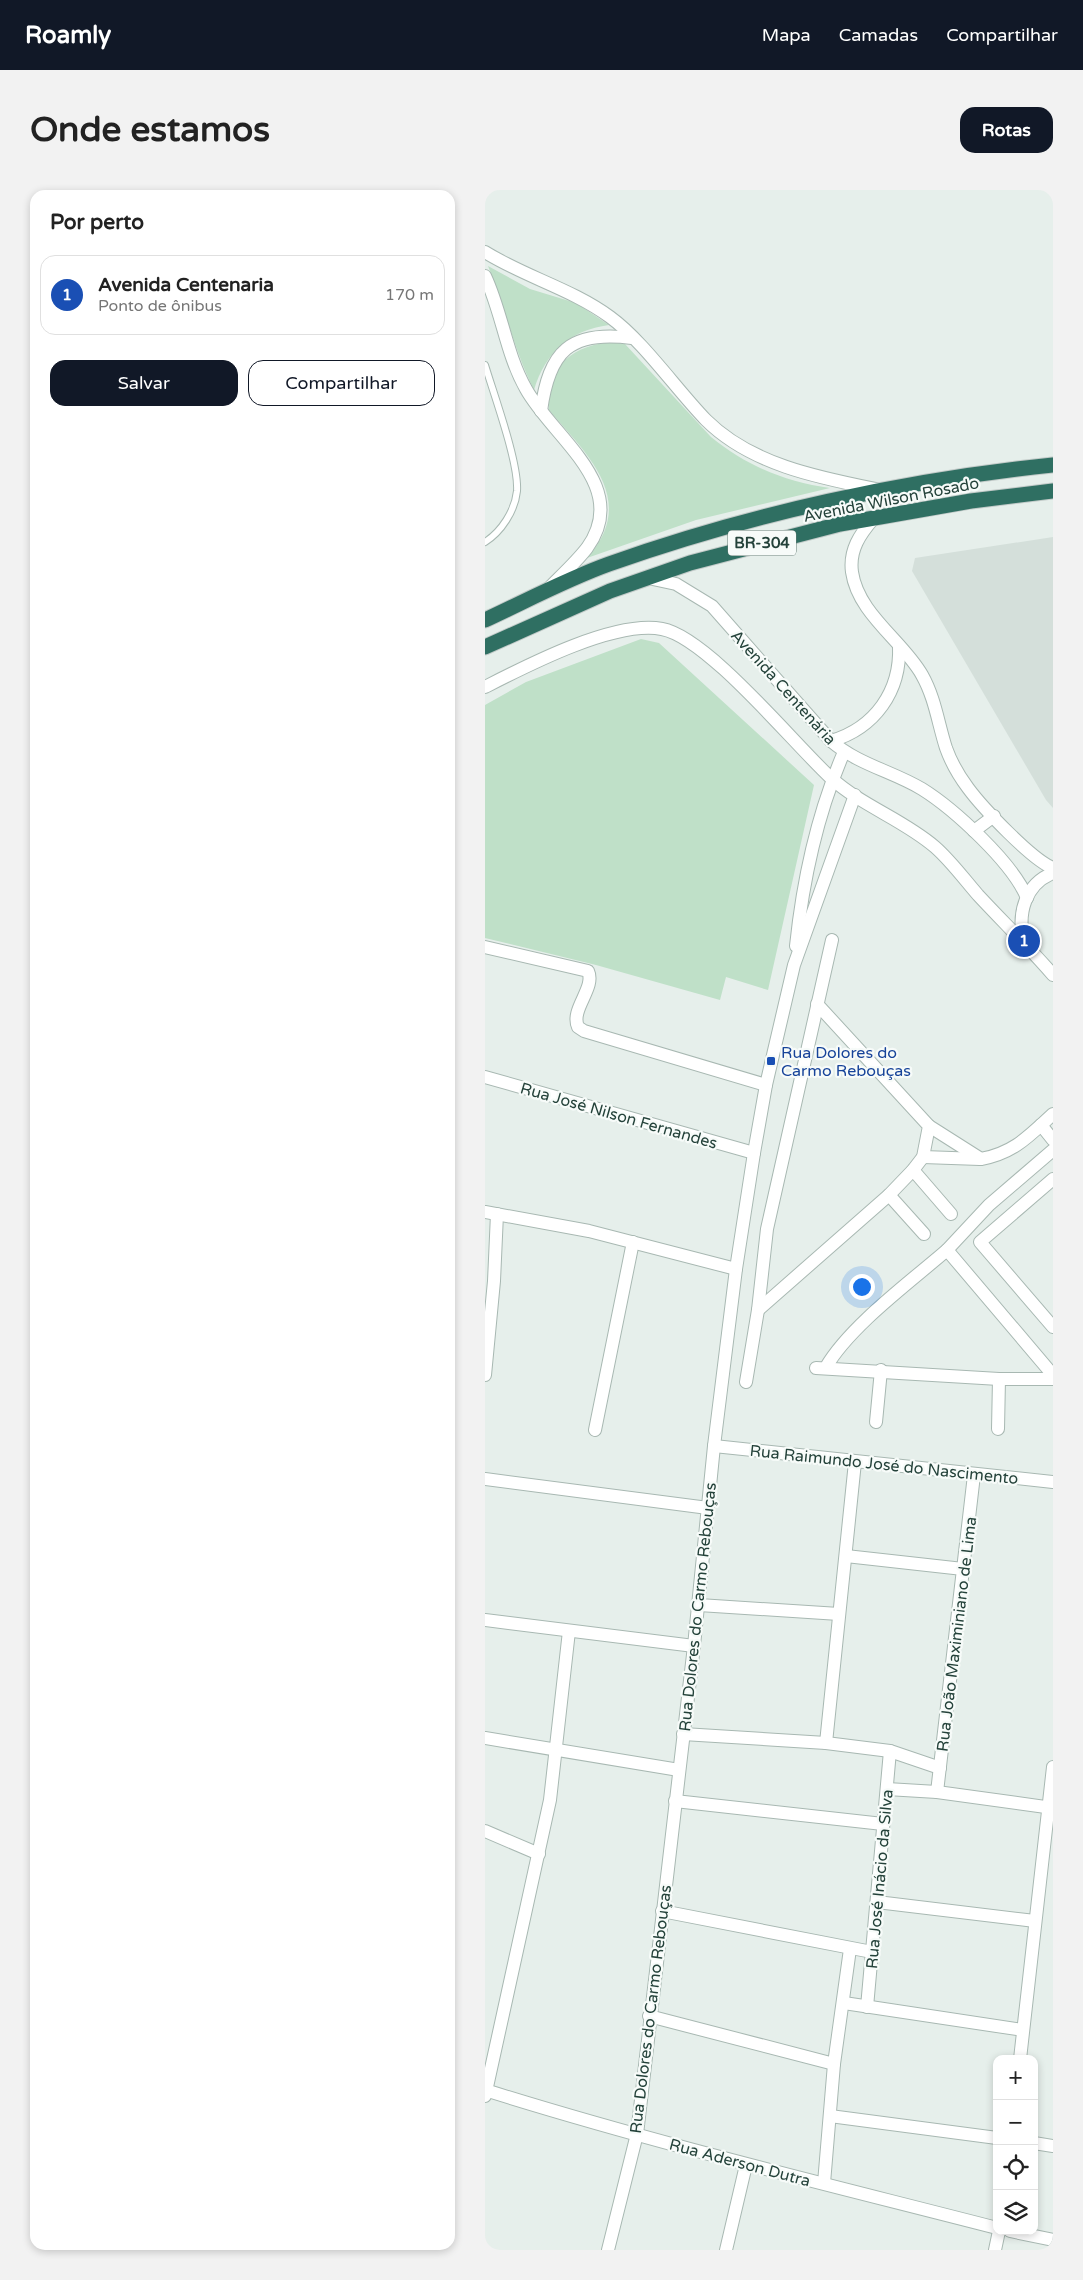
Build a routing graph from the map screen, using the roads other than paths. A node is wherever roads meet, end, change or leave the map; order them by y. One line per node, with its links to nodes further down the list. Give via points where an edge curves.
1 (485, 252): 3 (street, via 593,306 612,318)
2 (485, 276): 5 (street, via 516,368)
3 (632, 338): 5 (street, via 593,336 570,347 552,365 544,387); 7 (street, via 727,438 762,456 826,479)
4 (485, 365): 10 (lane, via 513,462 517,492 508,518)
5 (541, 412): 12 (street, via 594,479 601,498 602,514 598,530 587,548)
6 (1053, 465): 7 (highway, Avenida Wilson Rosado / BR-304)
7 (885, 491): 12 (highway, Avenida Wilson Rosado / BR-304, via 707,532 608,564)
8 (1053, 491): 9 (highway, Avenida Wilson Rosado / BR-304)
9 (874, 518): 11 (highway, Avenida Wilson Rosado / BR-304, via 748,547); 14 (street, via 858,536 852,572 865,604)
10 (485, 542)
11 (649, 578): 15 (highway, Avenida Wilson Rosado / BR-304, via 610,591); 17 (street, Avenida Centenária, via 676,584 712,606)
12 (546, 592): 13 (highway, Avenida Wilson Rosado / BR-304)
13 (485, 620)
14 (899, 646): 17 (street, via 898,671 892,692 881,708 858,731); 21 (street, via 922,674 955,768 968,788)
15 (485, 647)
16 (485, 687): 19 (street, via 530,664 612,632 642,627 664,629 682,637 733,678)
17 (831, 741): 18 (street, Avenida Centenária)
18 (844, 752): 19 (street, Rua Dolores do Carmo Rebouças); 22 (street, Avenida Centenária, via 923,790)
19 (832, 779): 20 (street); 29 (street, Rua Dolores do Carmo Rebouças, via 819,818 800,907)
20 (855, 795): 27 (street, via 935,847); 29 (street, Rua Dolores do Carmo Rebouças)
21 (994, 816): 22 (street); 23 (street, via 1034,856)
22 (974, 831): 25 (street, Avenida Centenária, via 1021,883)
23 (1053, 868)
24 (1053, 873): 25 (street, via 1040,880)
25 (1027, 898): 27 (street, via 1021,919)
26 (832, 940): 31 (street)
27 (1024, 941): 30 (street)
28 (485, 946): 33 (street, via 588,971 590,978 576,1018 578,1027 584,1031)
29 (794, 966): 33 (street, Rua Dolores do Carmo Rebouças)
30 (1053, 975)
31 (817, 1004): 36 (street); 51 (street, via 767,1229)
32 (485, 1077): 39 (street, Rua José Nilson Fernandes)
33 (766, 1085): 39 (street, Rua Dolores do Carmo Rebouças)
34 (1053, 1114): 35 (street)
35 (1041, 1125): 37 (street); 41 (street, via 1017,1146 998,1156)
36 (929, 1126): 40 (street); 41 (street)
37 (1053, 1140)
38 (1053, 1150): 49 (street, via 989,1205)
39 (754, 1153): 50 (street, Rua Dolores do Carmo Rebouças)
40 (923, 1157): 41 (street); 42 (street)
41 (981, 1159)
42 (913, 1170): 44 (street); 46 (street)
43 (1053, 1179): 52 (street, via 980,1242)
44 (889, 1195): 47 (street); 51 (street)
45 (491, 1213): 48 (street); 54 (street, via 494,1281)
46 (951, 1214)
47 (924, 1234)
48 (633, 1242): 50 (street); 61 (street)
49 (947, 1250): 53 (street, via 857,1330 821,1367); 55 (street)
50 (736, 1269): 62 (street, Rua Dolores do Carmo Rebouças)
51 (758, 1310): 58 (street)
52 (1053, 1328)
53 (881, 1370): 56 (street); 59 (street)
54 (485, 1375)
55 (1053, 1375)
56 (999, 1379): 57 (street); 60 (street)
57 (1053, 1379)
58 (747, 1382)
59 (876, 1422)
60 (998, 1429)
61 (595, 1430)
62 (714, 1446): 63 (street, Rua Raimundo José do Nascimento); 67 (street, Rua Dolores do Carmo Rebouças)
63 (855, 1462): 64 (street, Rua Raimundo José do Nascimento); 68 (street)
64 (974, 1475): 66 (street, Rua Raimundo José do Nascimento); 69 (street, Rua João Maximiniano de Lima)
65 (485, 1479): 67 (street)
66 (1053, 1482)
67 (708, 1508): 70 (street, Rua Dolores do Carmo Rebouças)
68 (846, 1556): 69 (street); 71 (street)
69 (963, 1569): 81 (street, Rua João Maximiniano de Lima)
70 (699, 1605): 71 (street); 74 (street, Rua Dolores do Carmo Rebouças)
71 (839, 1614): 77 (street)
72 (485, 1620): 73 (street)
73 (569, 1631): 74 (street); 78 (street)
74 (694, 1646): 75 (street, Rua Dolores do Carmo Rebouças)
75 (683, 1734): 77 (street); 82 (street, Rua Dolores do Carmo Rebouças)
76 (485, 1738): 78 (street)
77 (826, 1743): 79 (street)
78 (555, 1750): 82 (street); 89 (street, via 550,1800)
79 (891, 1751): 81 (street); 83 (street, Rua José Inácio da Silva)
80 (1053, 1767): 86 (street)
81 (940, 1768): 84 (street, Rua João Maximiniano de Lima)
82 (679, 1770): 85 (street, Rua Dolores do Carmo Rebouças)
83 (887, 1789): 84 (street); 87 (street, Rua José Inácio da Silva)
84 (937, 1792): 86 (street)
85 (675, 1802): 87 (street); 91 (street, Rua Dolores do Carmo Rebouças)
86 (1050, 1807): 92 (street)
87 (883, 1824): 90 (street, Rua José Inácio da Silva)
88 (485, 1831): 89 (street)
89 (539, 1854): 101 (street)
90 (877, 1902): 92 (street); 94 (street, Rua José Inácio da Silva)
91 (662, 1911): 93 (street); 97 (street, Rua Dolores do Carmo Rebouças)
92 (1035, 1921): 98 (street)
93 (850, 1949): 94 (street); 95 (street, Rua José Inácio da Silva)
94 (872, 1952): 96 (street, Rua José Inácio da Silva)
95 (844, 2003): 96 (street); 100 (street, Rua José Inácio da Silva)
96 (867, 2007): 98 (street)
97 (649, 2016): 100 (street); 103 (street, Rua Dolores do Carmo Rebouças)
98 (1023, 2030): 99 (street)
99 (1020, 2055)
100 (834, 2064): 102 (street, Rua José Inácio da Silva)
101 (485, 2093): 103 (street, Rua Aderson Dutra)
102 (830, 2116): 104 (street); 108 (street, Rua José Inácio da Silva)
103 (637, 2134): 107 (street, Rua Aderson Dutra); 113 (street, Rua Dolores do Carmo Rebouças)
104 (993, 2137)
105 (1038, 2144): 106 (street)
106 (1053, 2146)
107 (746, 2166): 108 (street, Rua Aderson Dutra); 114 (street)
108 (824, 2183): 109 (street, Rua Aderson Dutra)
109 (993, 2227)
110 (998, 2235): 115 (street)
111 (1029, 2235): 112 (street)
112 (1053, 2240)
113 (608, 2250)
114 (726, 2250)
115 (995, 2250)

